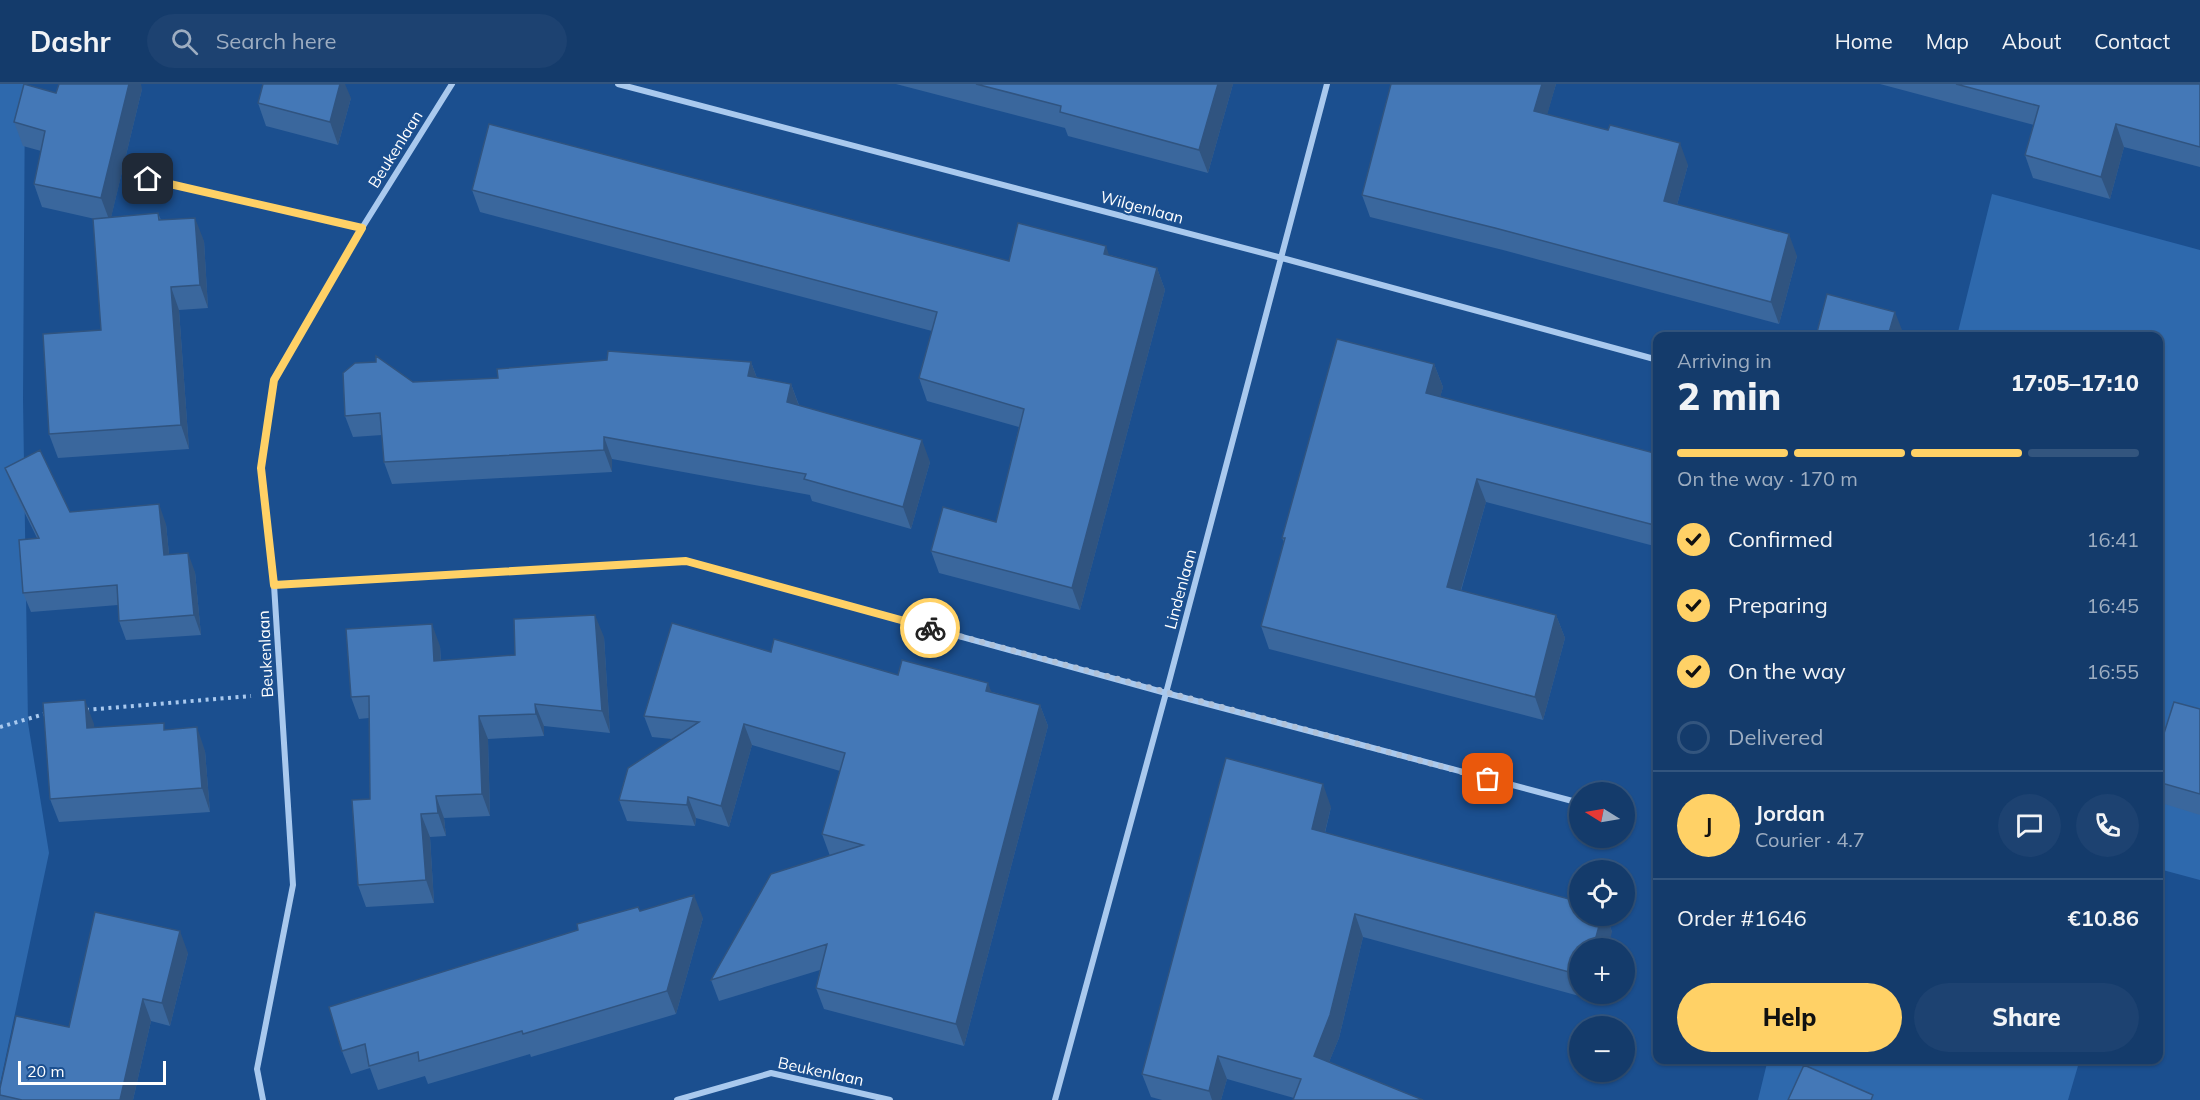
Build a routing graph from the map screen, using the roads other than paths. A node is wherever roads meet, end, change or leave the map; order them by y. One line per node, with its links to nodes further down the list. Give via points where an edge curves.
1 (452, 84): 5 (street, Beukenlaan)
2 (618, 84): 6 (street, Wilgenlaan)
3 (1328, 84): 6 (street, Lindenlaan)
4 (148, 179): 5 (street)
5 (362, 228): 8 (street, Beukenlaan, via 274,380 261,468)
6 (1282, 258): 7 (street, Wilgenlaan); 9 (street, Lindenlaan)
7 (1653, 359)
8 (274, 585): 9 (street, via 686,561); 11 (street, Beukenlaan, via 293,885 257,1069)
9 (1166, 693): 10 (street); 14 (street, Lindenlaan)
10 (1569, 800)
11 (263, 1100)
12 (677, 1100): 13 (street, Beukenlaan, via 771,1073)
13 (890, 1100)
14 (1055, 1100)

